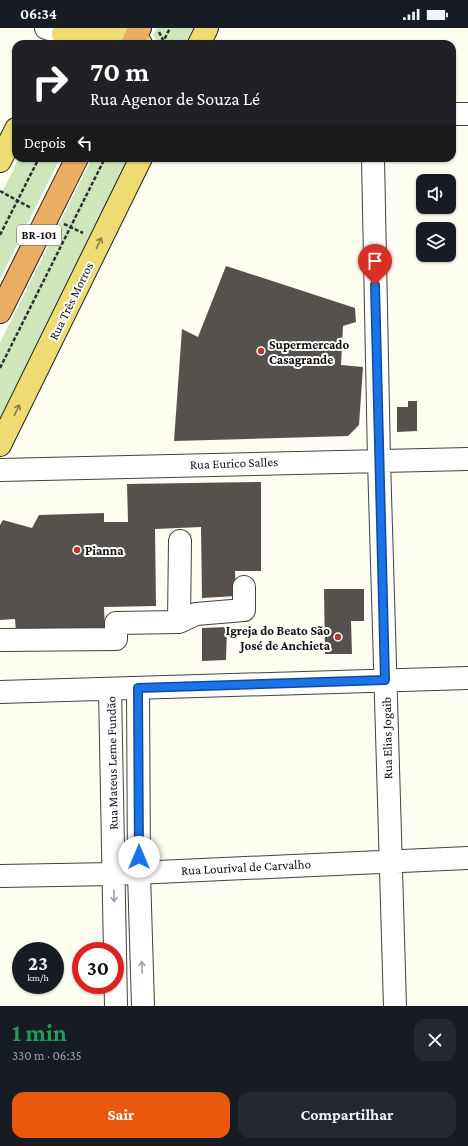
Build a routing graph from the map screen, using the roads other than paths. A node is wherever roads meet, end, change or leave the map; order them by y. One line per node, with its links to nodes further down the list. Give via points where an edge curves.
1 (207, 28): 4 (main road)
2 (58, 34): 3 (main road, via 102,32)
3 (137, 39)
4 (201, 40)
5 (456, 114): 6 (street)
6 (468, 114)
7 (12, 138): 8 (main road)
8 (0, 162)
9 (74, 162): 12 (highway, BR-101)
10 (139, 162): 13 (main road, Rua Três Morros, one-way to 10)
11 (373, 162): 15 (street, Rua Elias Jogaib)
12 (0, 312)
13 (0, 445)
14 (468, 459): 15 (street, Rua Eurico Salles)
15 (379, 460): 16 (street, Rua Eurico Salles); 22 (street, Rua Elias Jogaib)
16 (0, 470)
17 (180, 541): 19 (street)
18 (244, 587): 19 (street, via 244,610 196,614)
19 (179, 622): 20 (street, via 116,623 116,639)
20 (0, 640)
21 (468, 678): 22 (street)
22 (385, 680): 23 (street); 27 (street, Rua Elias Jogaib)
23 (138, 688): 24 (street); 28 (street, Rua Mateus Leme Fundão)
24 (110, 689): 25 (street); 29 (street, Rua Mateus Leme Fundão)
25 (0, 692)
26 (468, 858): 27 (street, Rua Lourival de Carvalho)
27 (390, 860): 28 (street, Rua Lourival de Carvalho); 33 (street, Rua Elias Jogaib)
28 (139, 873): 29 (street, Rua Lourival de Carvalho); 32 (street, Rua Mateus Leme Fundão, one-way to 28)
29 (114, 874): 30 (street, Rua Lourival de Carvalho); 31 (street, Rua Mateus Leme Fundão, one-way to 31)
30 (0, 876)
31 (116, 1006)
32 (144, 1006)
33 (395, 1006)

